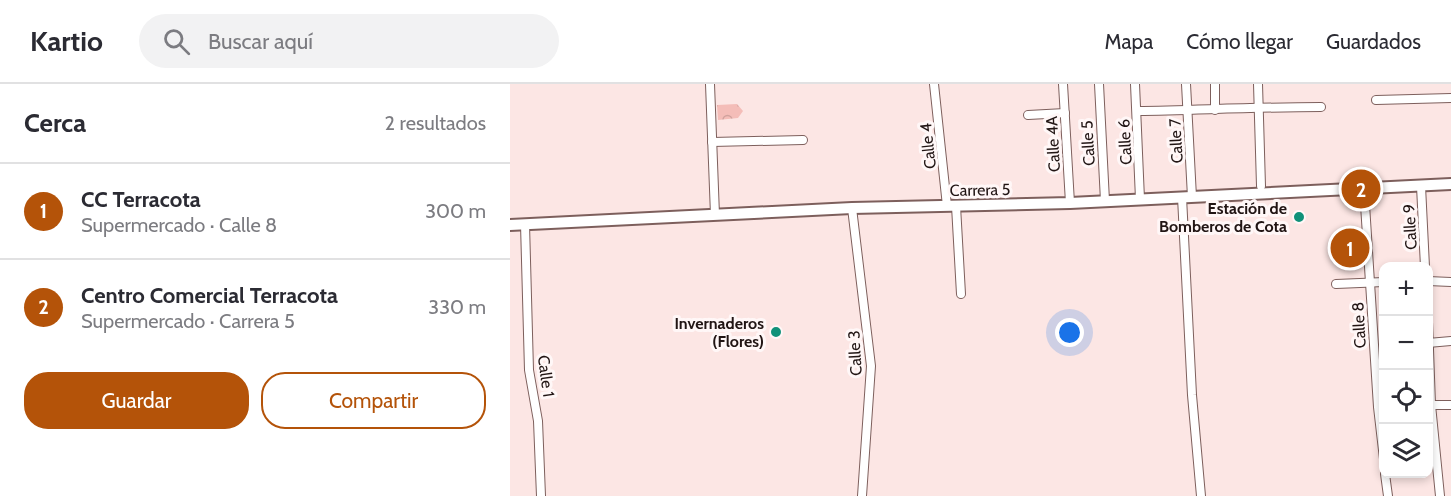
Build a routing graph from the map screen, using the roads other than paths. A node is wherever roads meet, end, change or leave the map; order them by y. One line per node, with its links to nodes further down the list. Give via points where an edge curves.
1 (710, 84): 19 (street)
2 (934, 84): 28 (street, Calle 4)
3 (1063, 84): 16 (street, Calle 4A)
4 (1099, 84): 26 (street, Calle 5)
5 (1136, 84): 15 (street, Calle 6)
6 (1186, 84): 13 (street, Calle 7)
7 (1215, 84): 14 (street)
8 (1258, 84): 11 (street)
9 (1451, 98): 10 (street)
10 (1376, 100)
11 (1258, 107): 12 (street); 14 (street); 21 (street)
12 (1321, 107)
13 (1187, 110): 14 (street); 15 (street); 24 (street, Calle 7)
14 (1215, 110)
15 (1137, 111): 25 (street, Calle 6)
16 (1065, 113): 17 (street); 27 (street, Calle 4A)
17 (1028, 115)
18 (803, 140): 19 (street)
19 (712, 142): 30 (street)
20 (1451, 184): 22 (main road, Carrera 5)
21 (1261, 186)
22 (1421, 186): 23 (main road, Carrera 5); 33 (street, Calle 9)
23 (1364, 189): 24 (main road, Carrera 5); 35 (street, Calle 8)
24 (1187, 197): 25 (main road, Carrera 5); 51 (street, Calle 7, via 1192,395)
25 (1140, 199): 26 (main road, Carrera 5)
26 (1105, 201): 27 (main road, Carrera 5)
27 (1070, 203): 28 (main road, Carrera 5)
28 (951, 206): 29 (main road, Carrera 5); 39 (street, Calle 4)
29 (852, 208): 30 (main road, Carrera 5); 50 (street, Calle 3, via 871,366)
30 (716, 215): 31 (main road, Carrera 5)
31 (525, 224): 32 (main road, Carrera 5); 49 (street, Calle 1, via 529,370 538,421)
32 (510, 225)
33 (1425, 262)
34 (1433, 281): 37 (street)
35 (1371, 282): 36 (street); 38 (street); 42 (street, Calle 8)
36 (1379, 282)
37 (1451, 282)
38 (1336, 284)
39 (961, 294)
40 (1451, 341): 41 (street)
41 (1433, 343)
42 (1374, 346): 43 (street); 44 (street, Calle 8)
43 (1379, 346)
44 (1379, 390)
45 (1433, 405): 46 (street)
46 (1451, 405)
47 (1432, 424): 53 (street)
48 (1386, 478): 52 (street)
49 (541, 496)
50 (862, 496)
51 (1201, 496)
52 (1388, 496)
53 (1440, 496)

